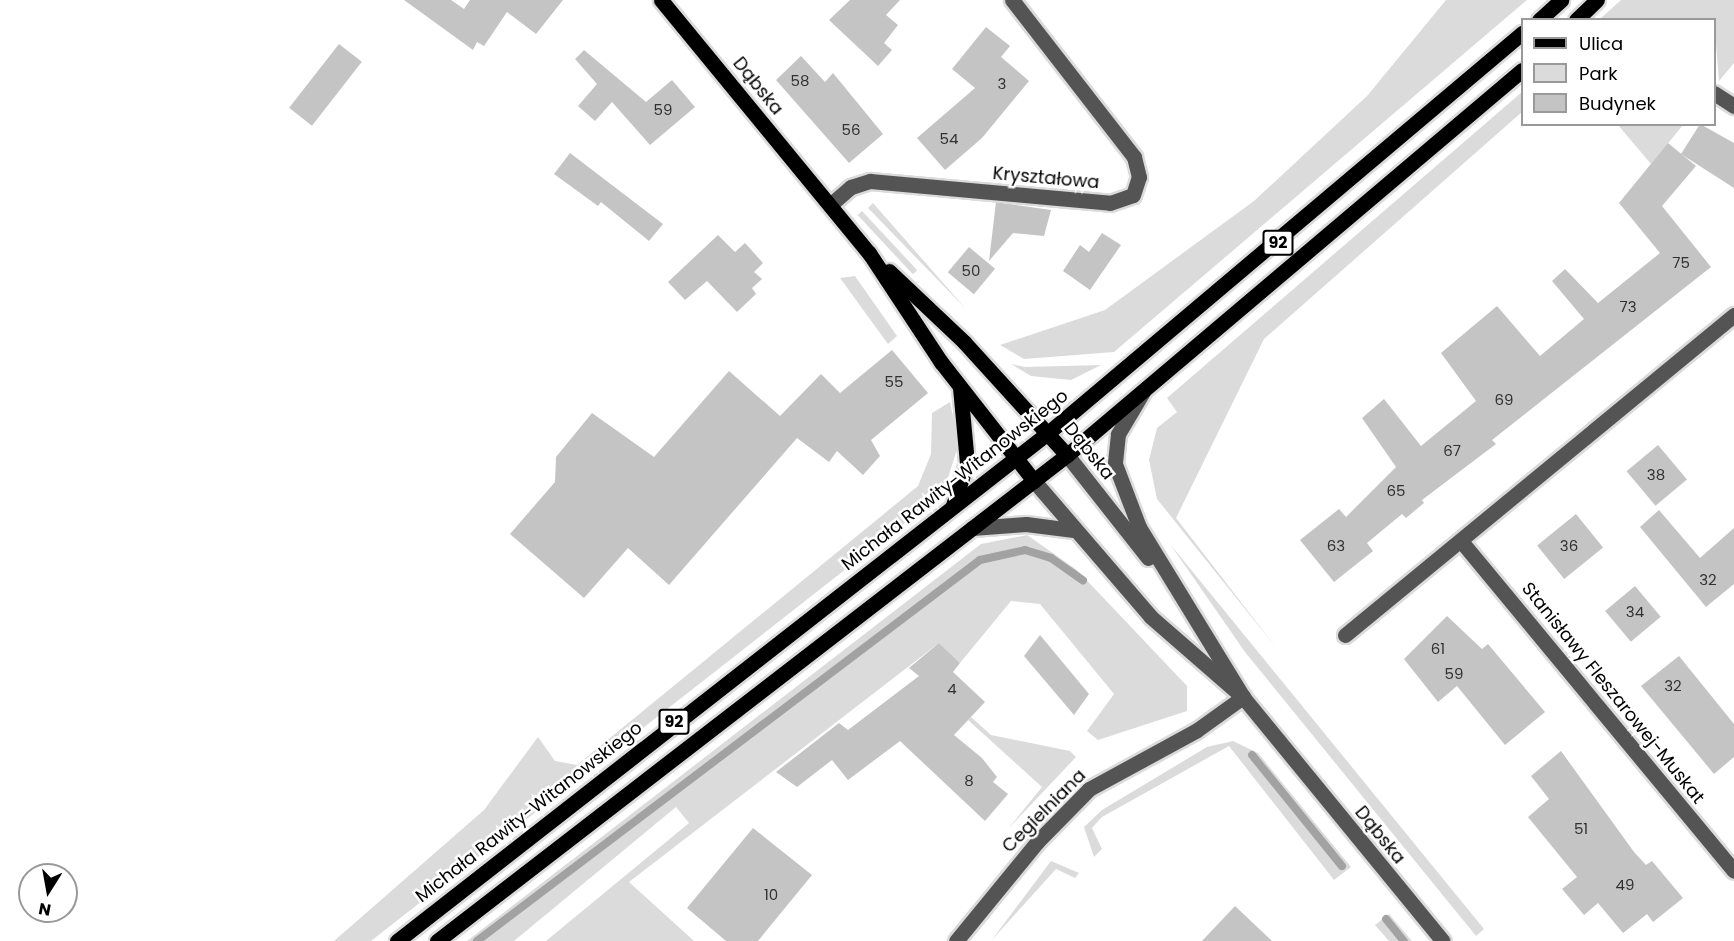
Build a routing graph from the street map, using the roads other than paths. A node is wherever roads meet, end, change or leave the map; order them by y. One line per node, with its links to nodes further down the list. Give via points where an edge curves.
1 (662, 0): 11 (main road, Dąbska)
2 (1012, 0): 11 (street, Kryształowa, via 1134,157 1139,177 1133,195 1110,203 870,181 851,187)
3 (1562, 0): 5 (main road)
4 (1597, 0): 6 (main road)
5 (1541, 18)
6 (1578, 18)
7 (1521, 34): 16 (main road, Michała Rawity-Witanowskiego / 92)
8 (1521, 71): 15 (main road, 92)
9 (1716, 94): 10 (street)
10 (1734, 106)
11 (830, 205): 12 (main road, Dąbska)
12 (869, 252): 14 (main road, Dąbska); 16 (main road, Dąbska)
13 (1734, 315): 23 (street)
14 (959, 385): 18 (main road, Dąbska); 20 (main road, Dąbska, via 967,463)
15 (1143, 392): 17 (main road, 92); 24 (street, Dąbska, via 1118,434 1117,481)
16 (1049, 432): 17 (main road, Dąbska); 18 (main road, Michała Rawity-Witanowskiego / 92)
17 (1067, 455): 19 (main road, 92); 24 (street, Dąbska)
18 (1016, 458): 19 (main road, Dąbska); 20 (main road, Michała Rawity-Witanowskiego / 92)
19 (1034, 481): 21 (main road, 92); 22 (street, Dąbska)
20 (953, 506): 28 (main road, Michała Rawity-Witanowskiego / 92)
21 (972, 528): 22 (street, via 1026,524); 29 (main road, 92)
22 (1072, 530): 26 (street, Dąbska, via 1151,617)
23 (1461, 541): 25 (street); 27 (street, Stanisławy Fleszarowej-Muskat)
24 (1189, 610): 26 (street, Dąbska)
25 (1345, 635)
26 (1243, 697): 30 (street, Cegielniana, via 1197,730 1089,789 1033,846); 31 (street, Dąbska)
27 (1734, 871)
28 (397, 941)
29 (437, 941)
30 (956, 941)
31 (1443, 941)

